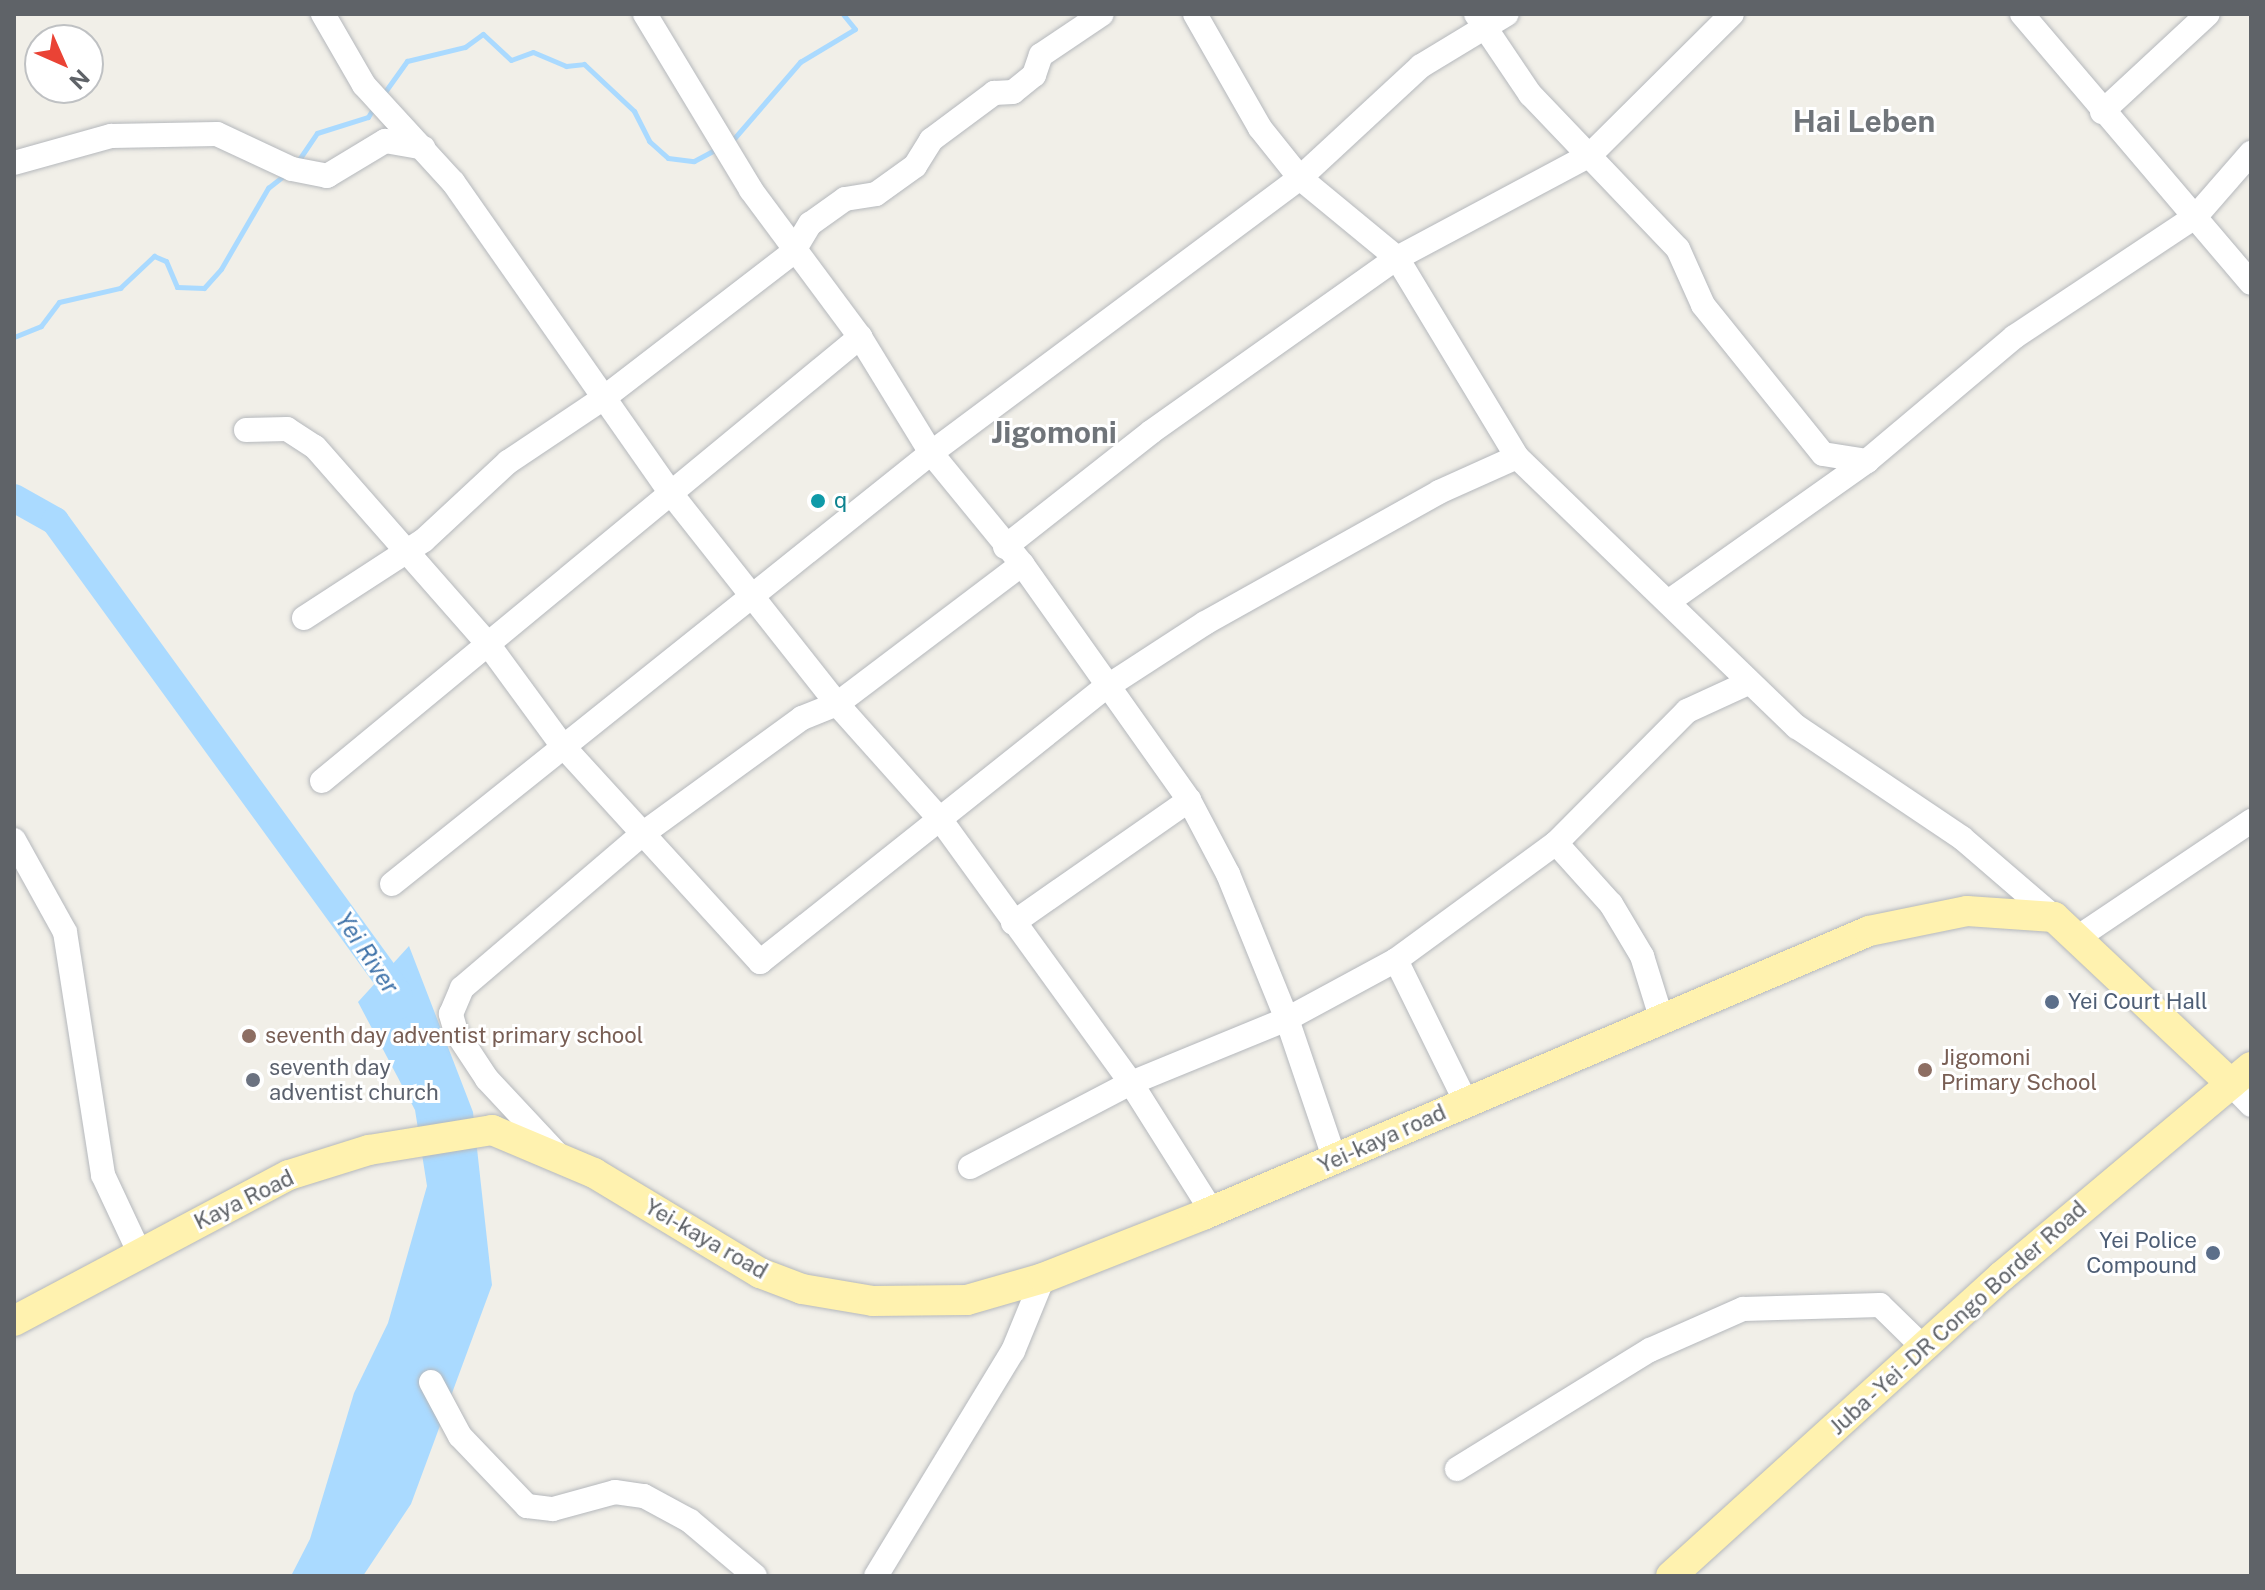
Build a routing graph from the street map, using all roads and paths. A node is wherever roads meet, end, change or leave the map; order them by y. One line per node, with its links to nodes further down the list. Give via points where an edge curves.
1 (323, 14): 11 (street, via 378,100)
2 (645, 14): 17 (street)
3 (1102, 14): 17 (street, via 1041,55 1034,75 1013,92 994,93 931,140 915,166 896,180 876,194 845,199 810,224)
4 (1195, 14): 15 (street, via 1260,128)
5 (1507, 14): 9 (street)
6 (1732, 14): 13 (street)
7 (2022, 14): 10 (street)
8 (2208, 14): 10 (street)
9 (1481, 23): 13 (street, via 1530,94); 15 (street, via 1421,66)
10 (2102, 112): 16 (street)
11 (423, 148): 14 (street, via 385,141 327,176 278,163 217,134 111,136); 21 (street, via 453,182)
12 (2251, 153): 16 (street)
13 (1590, 155): 18 (street); 25 (street, via 1678,249 1703,305 1823,454)
14 (14, 163)
15 (1300, 178): 18 (street); 23 (street)
16 (2196, 216): 19 (street); 25 (street, via 2014,337)
17 (793, 252): 20 (street); 21 (street)
18 (1397, 258): 24 (street); 28 (street, via 1151,432)
19 (2251, 283)
20 (860, 337): 23 (street); 26 (street)
21 (605, 397): 26 (street); 27 (street, via 508,462)
22 (246, 430): 27 (street, via 300,435)
23 (931, 453): 28 (street); 29 (street)
24 (1517, 457): 30 (street); 34 (street, via 1439,492 1205,623)
25 (1867, 461): 30 (street)
26 (673, 496): 29 (street); 32 (street)
27 (409, 550): 31 (street); 32 (street)
28 (1014, 556): 34 (street); 35 (street)
29 (756, 595): 35 (street); 36 (street)
30 (1668, 602): 33 (street)
31 (304, 618)
32 (488, 644): 36 (street); 37 (street)
33 (1748, 683): 43 (street, via 1687,711); 45 (street, via 1854,769 1962,838)
34 (1105, 688): 38 (street); 39 (street)
35 (837, 704): 39 (street); 41 (street, via 802,718)
36 (562, 745): 41 (street); 44 (street)
37 (322, 781)
38 (1189, 800): 46 (street); 50 (street, via 1228,874)
39 (940, 819): 41 (street, via 760,962); 46 (street)
40 (2251, 821): 47 (street)
41 (641, 835): 55 (street, via 462,988 451,1014 487,1079)
42 (14, 840): 59 (street, via 65,932 103,1175)
43 (1556, 843): 48 (street); 49 (street, via 1611,904 1642,956)
44 (392, 884)
45 (2054, 917): 47 (main road); 49 (main road, Yei-kaya road, via 1967,911 1921,917 1869,931)
46 (1013, 923): 51 (street)
47 (2077, 938): 52 (main road)
48 (1396, 960): 50 (street); 53 (street)
49 (1661, 1017): 53 (main road, Yei-kaya road)
50 (1287, 1019): 51 (street); 56 (street)
51 (1131, 1083): 57 (street); 58 (street)
52 (2244, 1086): 62 (main road, Juba - Yei - DR Congo Border Road)
53 (1466, 1102): 56 (main road, Yei-kaya road)
54 (492, 1130): 55 (main road, Yei-kaya road); 59 (main road, Kaya Road, via 393,1145 289,1175)
55 (560, 1156): 60 (main road, Yei-kaya road, via 760,1273 826,1295 932,1303)
56 (1335, 1160): 58 (main road, Yei-kaya road)
57 (970, 1167)
58 (1211, 1210): 60 (main road, Yei-kaya road)
59 (139, 1252): 61 (main road, Kaya Road)
60 (1043, 1278): 66 (street, via 1013,1351)
61 (14, 1321)
62 (1924, 1348): 64 (street, via 1880,1305 1743,1309 1650,1350); 67 (main road, Juba - Yei - DR Congo Border Road)
63 (431, 1382): 65 (street, via 460,1436 527,1506 553,1509 615,1492 644,1496 690,1521)
64 (1457, 1469)
65 (755, 1576)
66 (876, 1576)
67 (1671, 1576)

